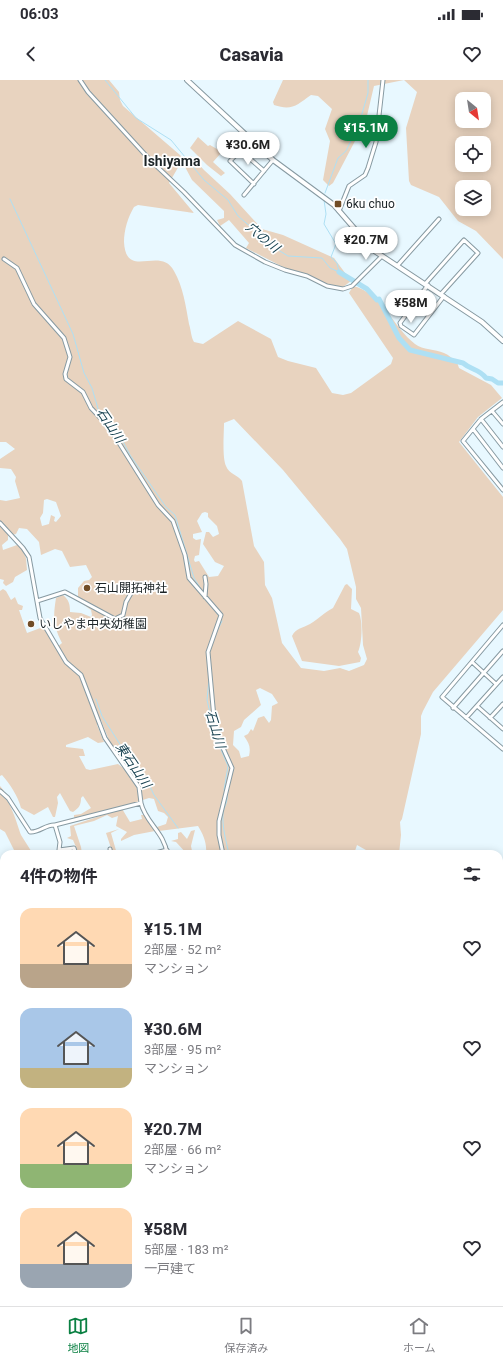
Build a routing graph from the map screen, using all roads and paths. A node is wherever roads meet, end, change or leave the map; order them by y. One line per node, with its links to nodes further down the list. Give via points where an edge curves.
1 (80, 80): 12 (street, via 151,161 235,245 265,262 328,286 343,289 352,286)
2 (187, 80): 4 (street)
3 (383, 80): 10 (street, via 376,142 368,168 365,175 349,186)
4 (251, 140): 5 (street); 6 (street)
5 (241, 151): 7 (street); 8 (street, via 230,162)
6 (273, 160): 7 (street); 10 (street)
7 (264, 171): 8 (street)
8 (254, 184): 9 (street)
9 (244, 195)
10 (339, 211): 12 (street, via 369,246)
11 (439, 219): 14 (street)
12 (382, 256): 14 (street)
13 (4, 259): 33 (street, via 21,273 34,304 67,344 70,357 66,379 83,392 91,408 117,439 158,505 173,521 185,555 189,578)
14 (397, 266): 15 (street)
15 (426, 284): 16 (street); 16 (street, via 464,240 478,253); 17 (street)
16 (442, 295): 18 (street); 19 (street, via 482,322)
17 (414, 304): 18 (street); 18 (street, via 400,323 401,326 414,335)
18 (429, 315)
19 (503, 341)
20 (503, 402): 21 (street)
21 (492, 411): 22 (street); 23 (street)
22 (481, 419): 24 (street); 25 (street)
23 (503, 424)
24 (473, 429): 26 (street); 28 (street, via 464,441)
25 (503, 447)
26 (503, 468)
27 (503, 483): 28 (street)
28 (499, 486): 29 (street)
29 (503, 490)
30 (0, 523): 34 (street, via 28,557)
31 (204, 577): 33 (street, via 206,584)
32 (154, 589): 34 (street, via 134,588 122,615 115,619 65,592)
33 (203, 595): 54 (street, via 221,615 208,652 214,718 219,739 232,768 219,821)
34 (37, 601): 49 (street, via 40,618 52,640 66,662 81,675 105,738 140,787)
35 (502, 628): 37 (street)
36 (503, 651): 38 (street)
37 (472, 662): 38 (street); 43 (street, via 442,697)
38 (484, 673): 40 (street); 43 (street)
39 (503, 677): 40 (street)
40 (496, 684): 42 (street)
41 (503, 704): 45 (street)
42 (477, 706): 44 (street); 45 (street)
43 (453, 708): 44 (street)
44 (466, 718): 47 (street)
45 (490, 718): 46 (street)
46 (503, 730)
47 (503, 749)
48 (0, 791): 50 (street, via 8,798 30,832)
49 (141, 803): 50 (street); 53 (street)
50 (55, 825): 51 (street, via 60,842)
51 (59, 850): 52 (street)
52 (75, 850)
53 (167, 850)
54 (222, 850)

